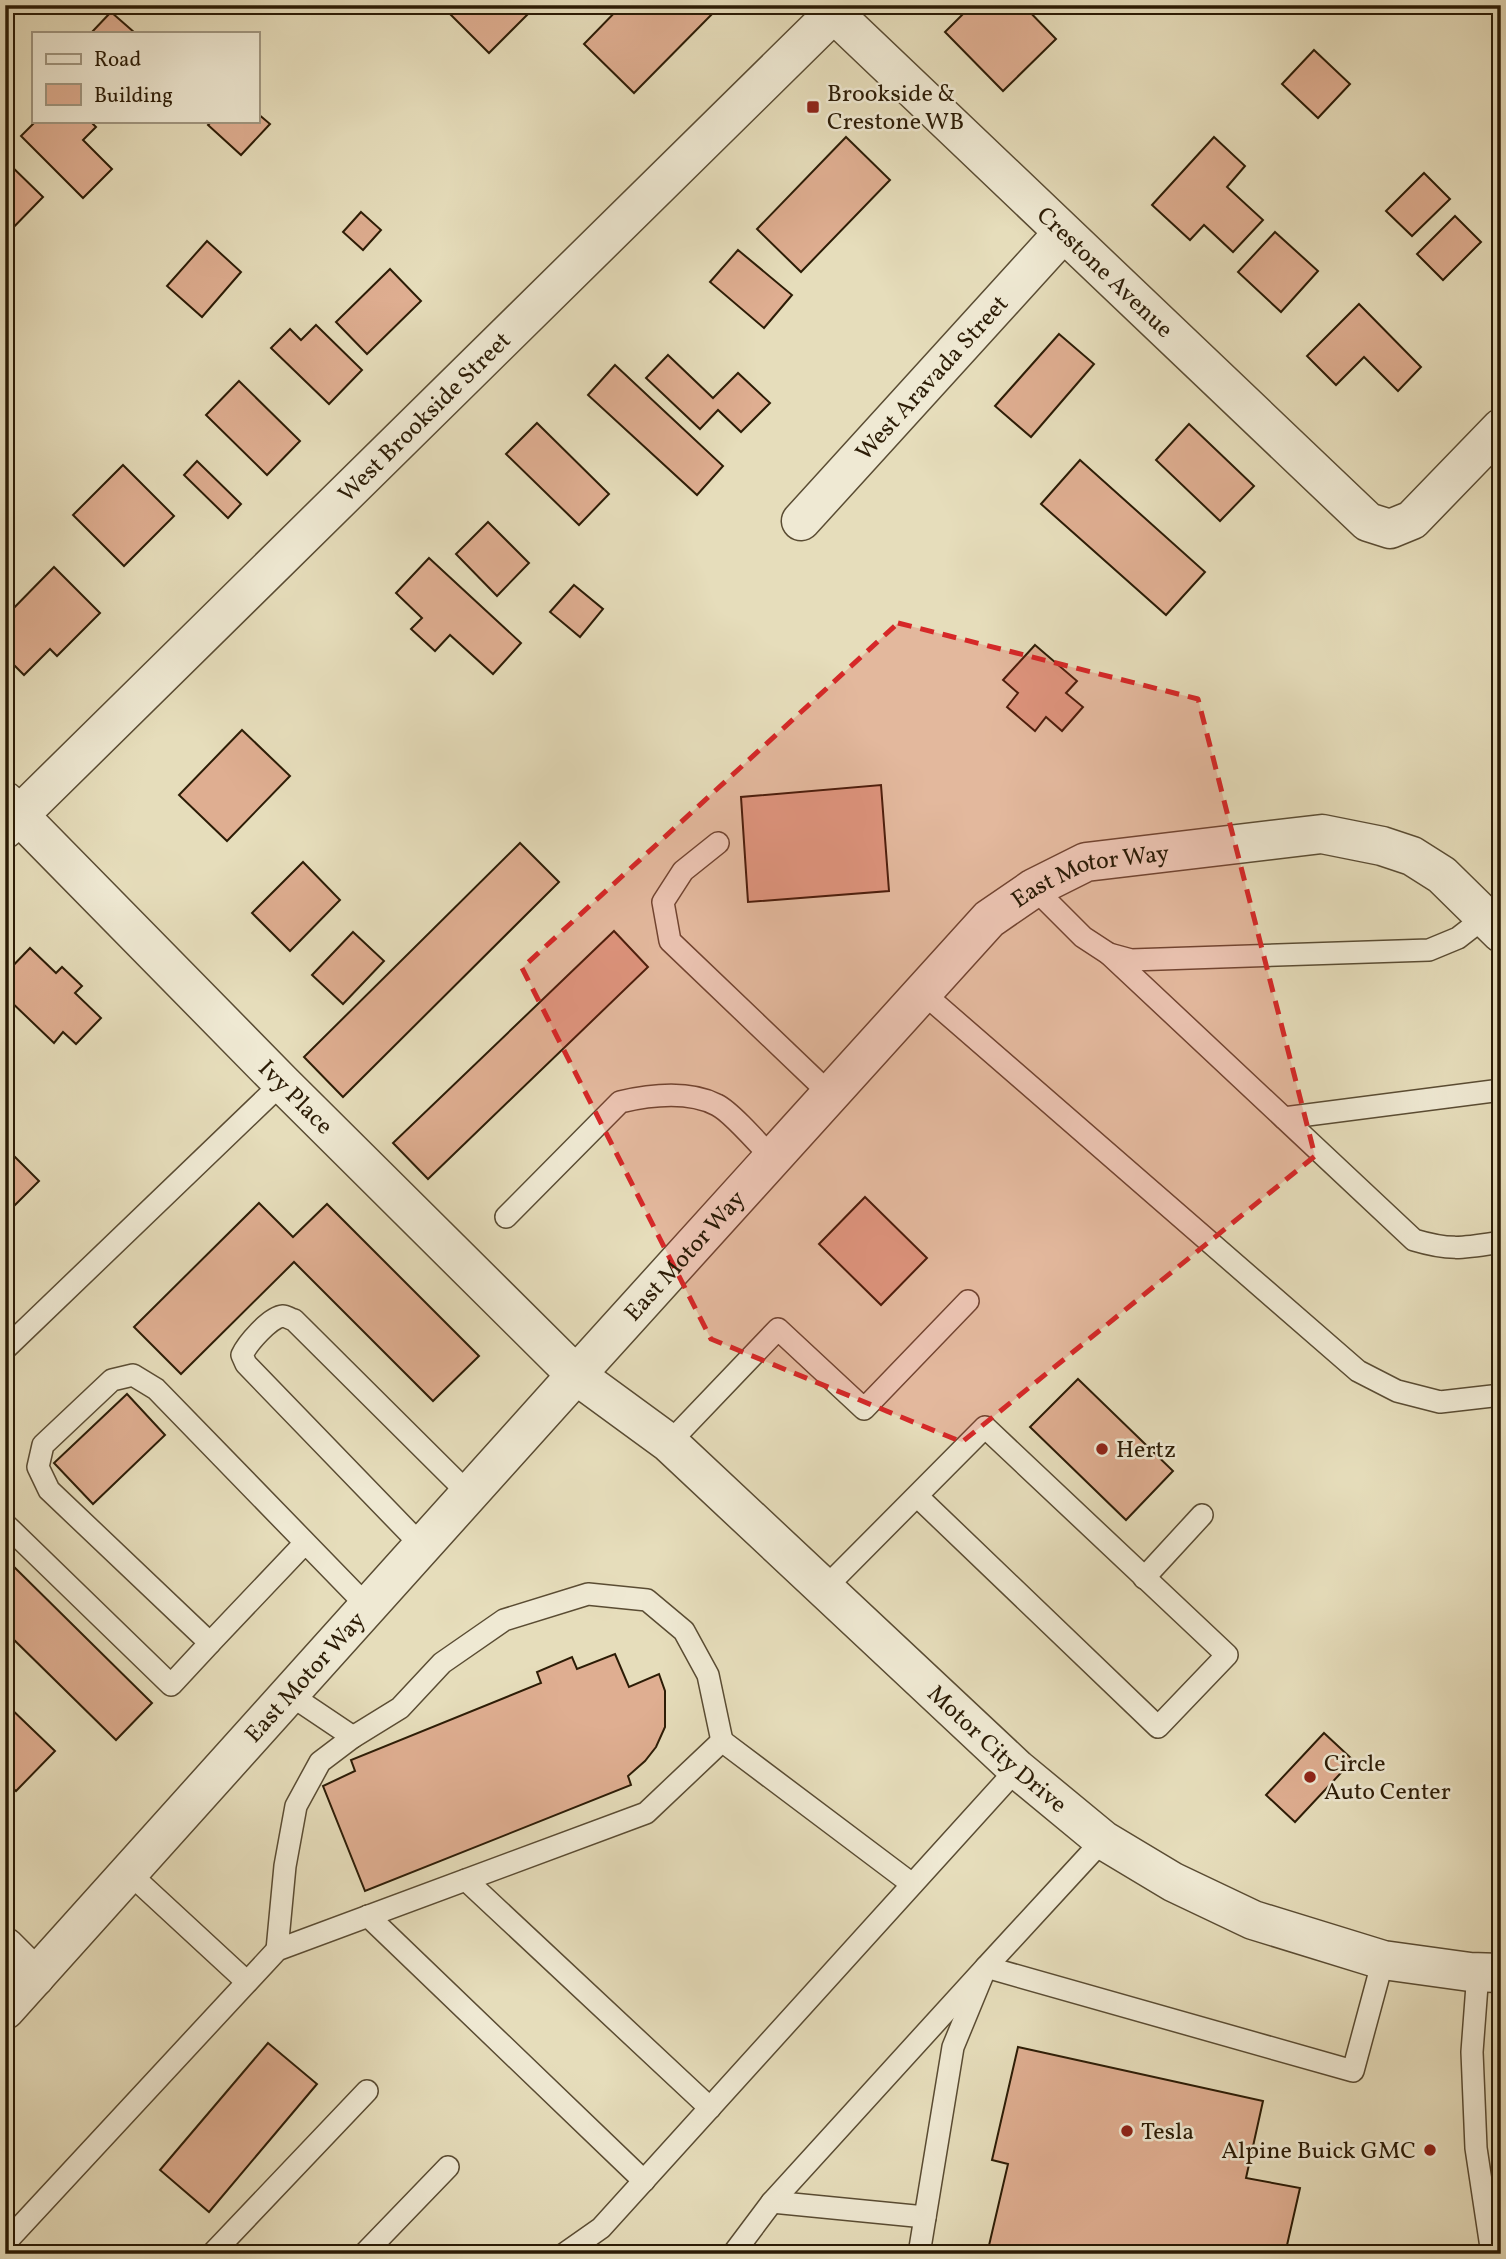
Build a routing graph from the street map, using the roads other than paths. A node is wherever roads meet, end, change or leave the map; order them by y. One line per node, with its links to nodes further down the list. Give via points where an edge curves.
1 (833, 8): 2 (street, Crestone Avenue); 5 (street, West Brookside Street)
2 (1063, 233): 3 (street, Crestone Avenue, via 1368,522 1390,529 1412,520); 4 (street, West Aravada Street)
3 (1501, 428)
4 (801, 521)
5 (10, 815): 11 (street, Ivy Place)
6 (718, 843): 13 (lane, via 683,871 663,902 670,940)
7 (1034, 888): 8 (street, East Motor Way, via 1086,862 1322,834 1412,856 1442,875); 9 (lane, via 1083,937); 10 (street, East Motor Way, via 989,919)
8 (1493, 925): 9 (lane, via 1429,950 1131,960)
9 (1109, 954): 14 (lane)
10 (922, 992): 13 (street, East Motor Way); 21 (lane, via 1358,1371 1397,1391 1440,1402)
11 (282, 1083): 19 (lane); 20 (street, Ivy Place)
12 (1501, 1090): 14 (lane)
13 (830, 1094): 15 (street, East Motor Way)
14 (1284, 1118): 17 (lane, via 1414,1240 1458,1249)
15 (772, 1157): 16 (lane, via 719,1105 692,1096 645,1096 620,1102); 20 (street, East Motor Way)
16 (506, 1217)
17 (1501, 1242)
18 (968, 1301): 22 (lane, via 864,1409 779,1329)
19 (5, 1349)
20 (576, 1375): 22 (street, Motor City Drive); 23 (street, East Motor Way)
21 (1501, 1395)
22 (669, 1443): 30 (street, Motor City Drive)
23 (468, 1494): 28 (street, East Motor Way); 28 (lane, via 294,1320 283,1316 272,1320 246,1345 242,1355 246,1364)
24 (917, 1496): 29 (lane, via 985,1427); 29 (lane, via 1158,1727 1227,1655); 30 (lane)
25 (1202, 1515): 29 (lane)
26 (5, 1524): 32 (lane, via 171,1685)
27 (306, 1543): 31 (lane); 32 (lane); 32 (lane, via 156,1389 133,1375 113,1380 43,1445 38,1467 49,1490)
28 (422, 1546): 31 (street, East Motor Way)
29 (1144, 1577)
30 (824, 1588): 36 (street, Motor City Drive)
31 (368, 1607): 33 (street, East Motor Way)
32 (210, 1643)
33 (289, 1694): 34 (lane); 38 (street, East Motor Way)
34 (353, 1737): 35 (lane, via 400,1708 442,1663 504,1620 588,1594 647,1600 684,1631 708,1675); 43 (lane, via 320,1762 296,1806)
35 (722, 1741): 39 (lane, via 646,1813); 40 (lane)
36 (1017, 1769): 37 (street, Motor City Drive); 40 (lane)
37 (1103, 1840): 44 (street, Motor City Drive, via 1172,1882 1253,1920); 45 (lane)
38 (129, 1873): 47 (street, East Motor Way); 48 (lane)
39 (466, 1880): 41 (lane); 51 (lane)
40 (912, 1884): 51 (lane)
41 (368, 1916): 43 (lane); 53 (lane)
42 (5, 1947): 47 (street)
43 (277, 1950): 48 (lane)
44 (1383, 1960): 45 (lane, via 1353,2071); 46 (street, Motor City Drive)
45 (986, 1967): 54 (lane); 55 (lane, via 953,2047)
46 (1489, 1973): 62 (lane, via 1472,2052 1476,2148)
47 (35, 1977): 49 (street, East Motor Way)
48 (247, 1982): 56 (lane)
49 (5, 2010)
50 (367, 2091): 57 (lane)
51 (710, 2108): 53 (lane)
52 (448, 2166): 58 (lane)
53 (644, 2181): 59 (lane, via 601,2228)
54 (772, 2202): 55 (lane); 60 (lane)
55 (925, 2217): 61 (lane)
56 (5, 2243)
57 (212, 2254)
58 (363, 2254)
59 (564, 2254)
60 (733, 2254)
61 (919, 2254)
62 (1492, 2254)

